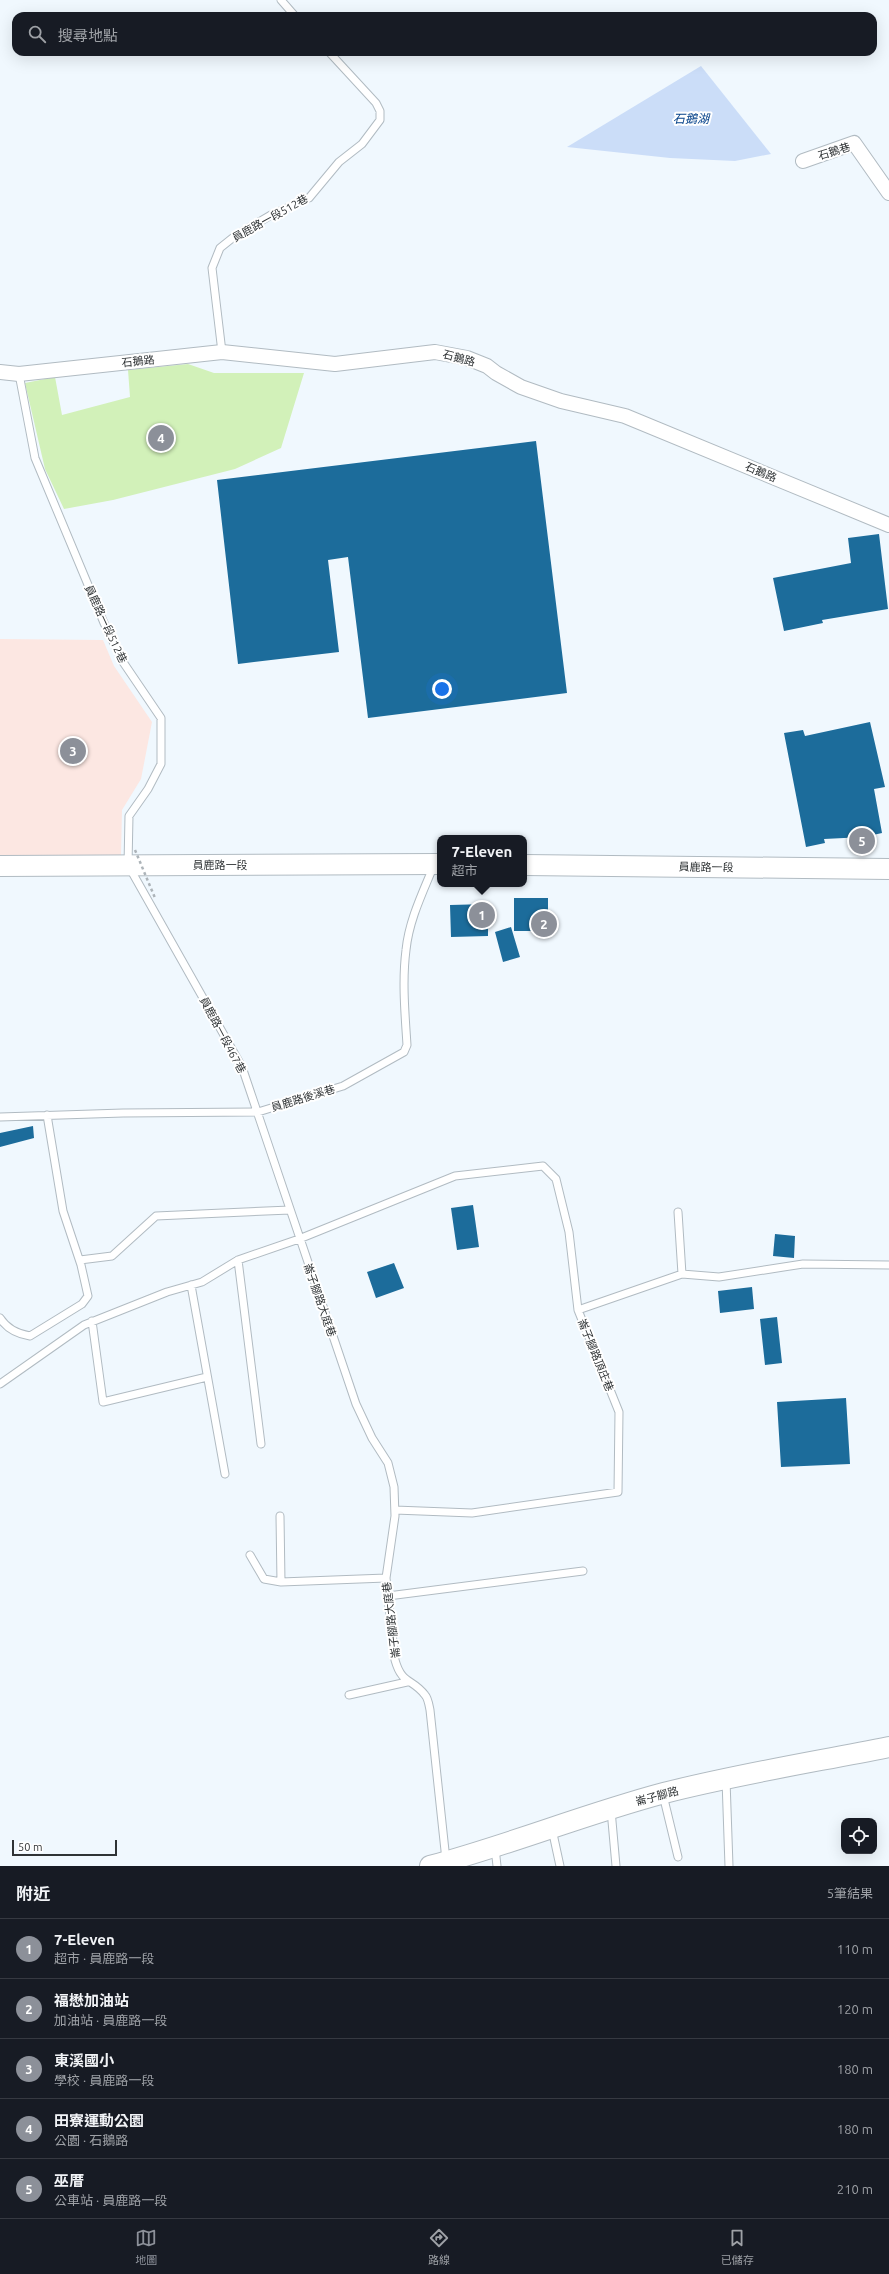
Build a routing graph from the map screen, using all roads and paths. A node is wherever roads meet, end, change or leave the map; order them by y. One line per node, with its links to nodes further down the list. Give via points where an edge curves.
1 (281, 0): 2 (lane)
2 (292, 12)
3 (333, 56): 6 (lane, 員鹿路一段512巷, via 376,104 380,111 380,120 362,144 339,162 309,198 271,215 220,248 212,268)
4 (803, 161): 5 (street, 石鵝巷, via 854,143)
5 (889, 192)
6 (222, 352): 8 (street, 石鵝路); 9 (street, 石鵝路, via 335,364 435,352 467,358 487,366 520,387 561,401 625,416)
7 (0, 372): 8 (street, 石鵝路)
8 (19, 374): 10 (lane, 員鹿路一段512巷, via 35,458 123,662 162,718 161,764 148,789 129,816)
9 (889, 525)
10 (132, 858): 11 (main road, 員鹿路一段); 13 (main road, 員鹿路一段); 15 (path, bridge); 16 (lane, 員鹿路一段467巷, via 242,1067)
11 (437, 864): 16 (lane, 員鹿路後溪巷, via 414,916 406,949 404,996 407,1045 404,1052 343,1086)
12 (527, 865): 14 (main road, 員鹿路一段)
13 (0, 866)
14 (889, 868)
15 (155, 898)
16 (258, 1112): 17 (lane, 員鹿路後溪巷); 19 (lane, 員鹿路一段467巷)
17 (47, 1115): 18 (lane, 員鹿路後溪巷); 22 (lane, via 63,1211)
18 (0, 1117)
19 (290, 1210): 21 (lane, 員鹿路一段467巷); 22 (lane, via 156,1216 112,1256)
20 (678, 1212): 25 (lane)
21 (299, 1239): 23 (lane); 27 (lane, via 456,1176 543,1166 556,1179 569,1232); 34 (lane, 崙子腳路大庭巷, via 356,1404 372,1438 388,1463 394,1487)
22 (80, 1260): 28 (lane, via 88,1296 82,1304 30,1336 18,1334)
23 (238, 1260): 26 (lane, via 202,1282); 32 (lane)
24 (889, 1265): 25 (lane, 崙子腳路頂庄巷, via 802,1264 719,1277)
25 (682, 1274): 27 (lane, 崙子腳路頂庄巷)
26 (191, 1285): 29 (lane); 30 (lane)
27 (578, 1310): 34 (lane, 崙子腳路頂庄巷, via 619,1412 618,1492 472,1513)
28 (0, 1318)
29 (92, 1321): 30 (lane, via 103,1402); 31 (lane)
30 (206, 1377): 33 (lane)
31 (0, 1384)
32 (262, 1444)
33 (225, 1474)
34 (394, 1510): 38 (lane, 崙子腳路大庭巷)
35 (280, 1516): 39 (lane)
36 (250, 1555): 39 (lane, via 264,1579)
37 (583, 1571): 40 (lane)
38 (386, 1578): 39 (lane); 40 (lane, 崙子腳路大庭巷)
39 (281, 1582)
40 (388, 1596): 41 (lane, 崙子腳路大庭巷, via 396,1660 399,1672)
41 (407, 1682): 42 (lane); 51 (lane, 崙子腳路大庭巷, via 426,1696 430,1710)
42 (349, 1695)
43 (889, 1747): 44 (main road, 崙子腳路)
44 (726, 1779): 45 (main road, 崙子腳路); 54 (lane)
45 (663, 1794): 46 (main road, 崙子腳路); 49 (lane)
46 (611, 1809): 47 (main road, 崙子腳路); 53 (lane)
47 (552, 1828): 48 (main road, 崙子腳路); 52 (lane)
48 (496, 1857): 50 (main road, 崙子腳路)
49 (678, 1857)
50 (465, 1861): 51 (main road, 崙子腳路)
51 (438, 1864)
52 (560, 1866)
53 (616, 1866)
54 (729, 1866)

